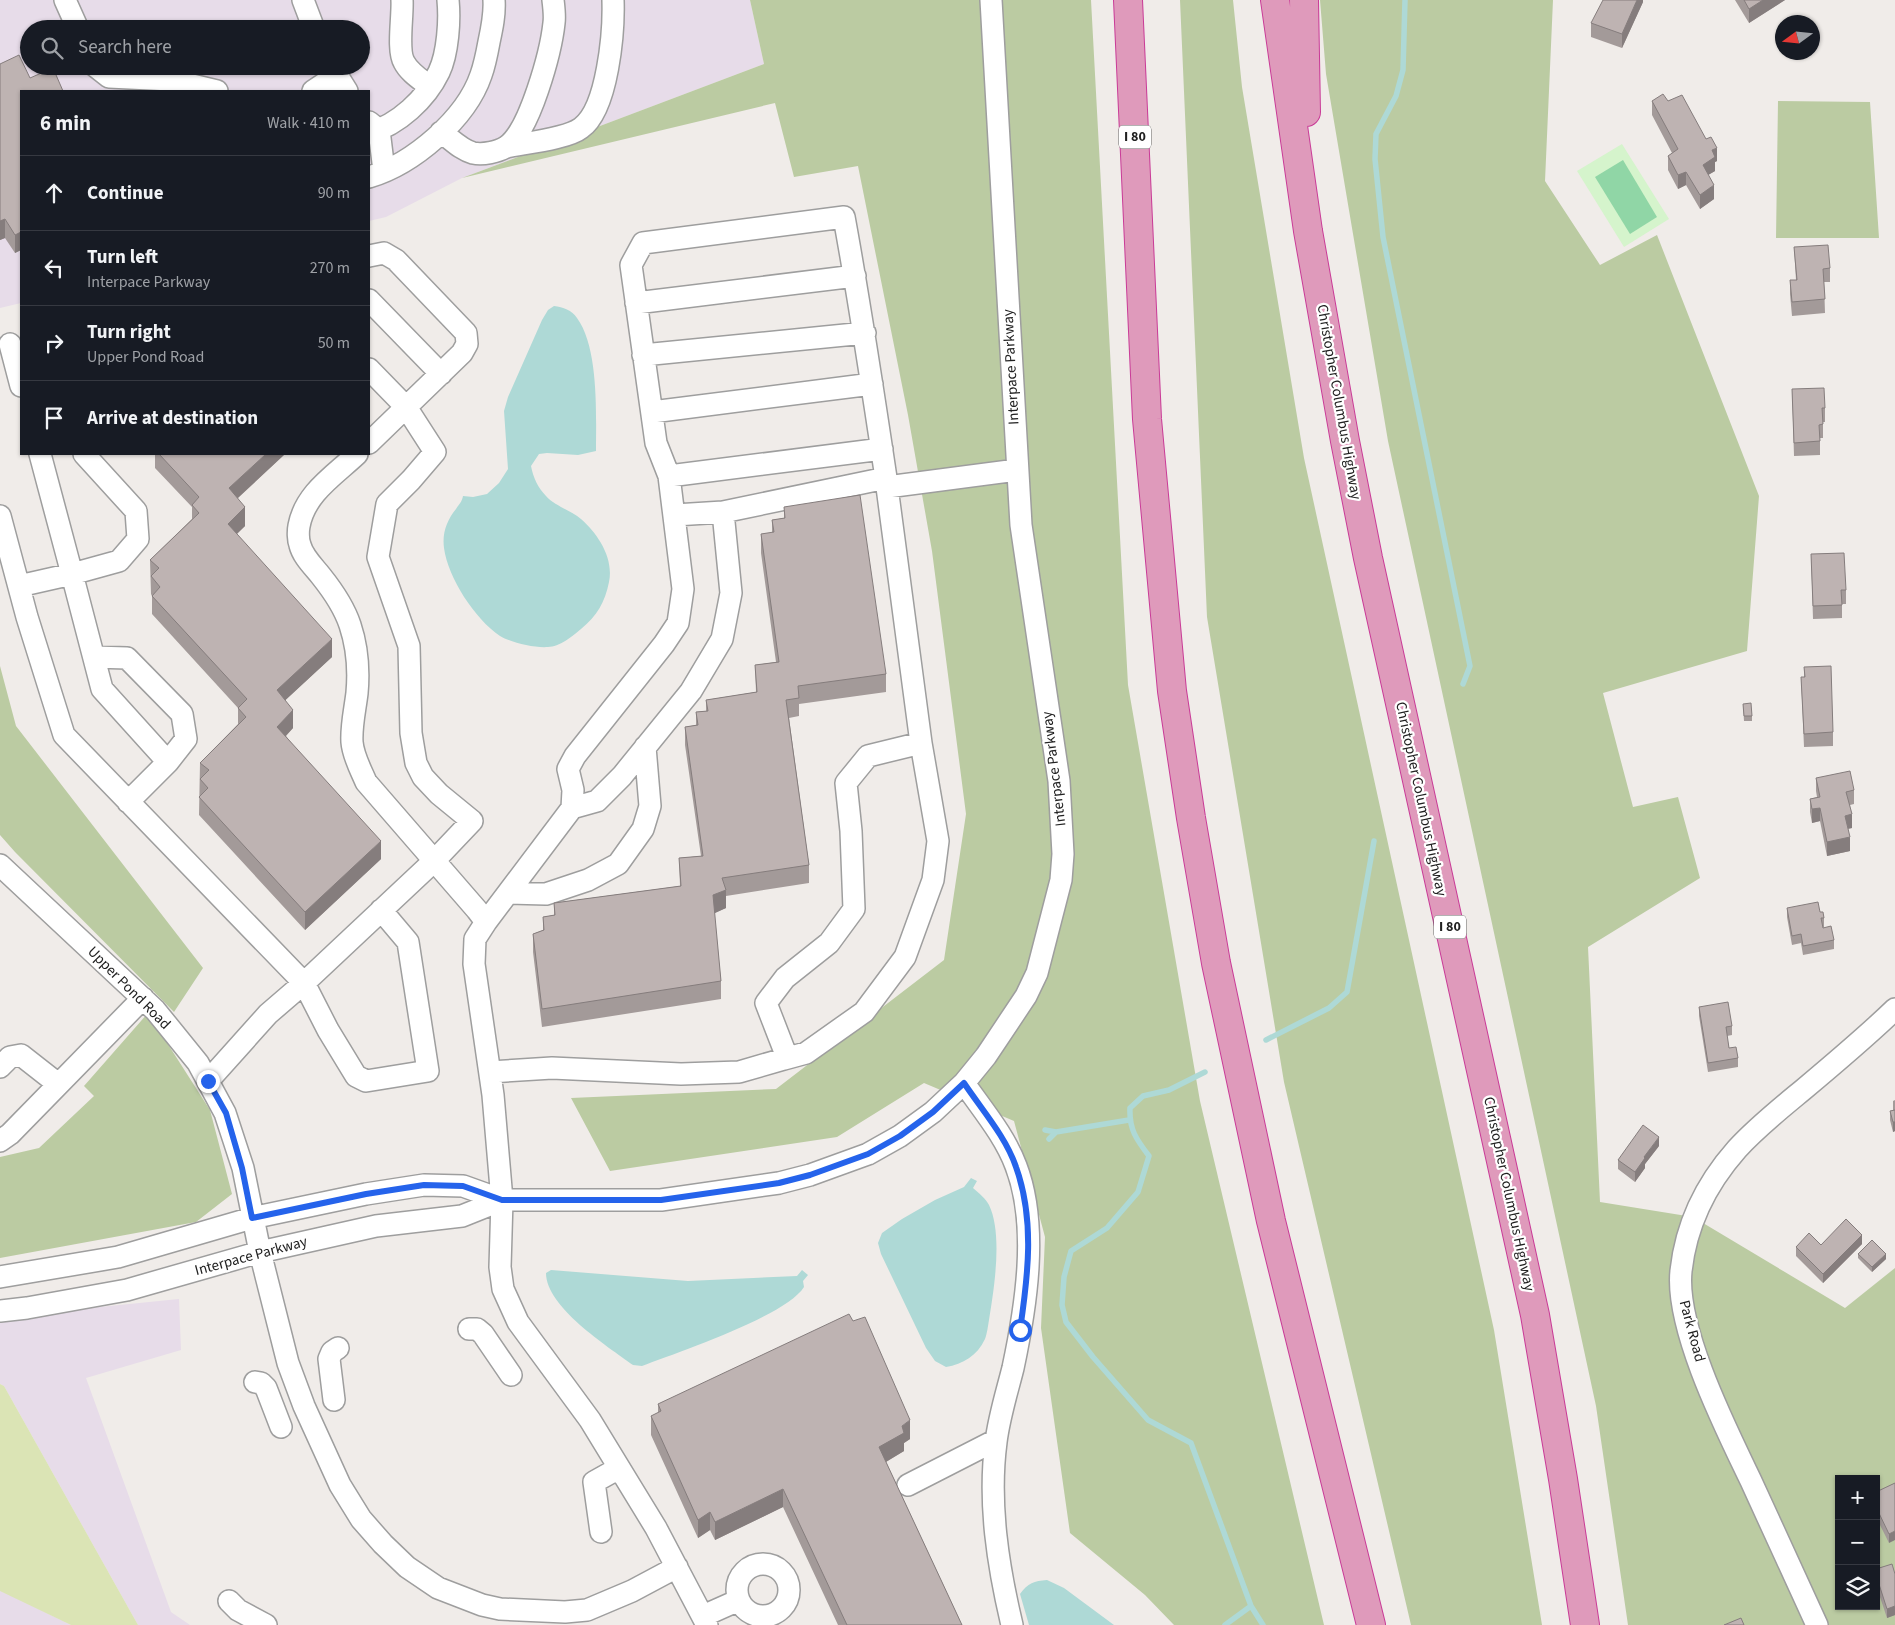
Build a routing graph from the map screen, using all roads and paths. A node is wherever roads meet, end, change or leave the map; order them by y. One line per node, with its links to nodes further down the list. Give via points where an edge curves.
1 (65, 0): 13 (street)
2 (303, 0): 14 (street)
3 (402, 0): 17 (street, via 400,46 403,61)
4 (448, 0): 17 (street, via 450,12 445,50 439,71)
5 (494, 0): 21 (street, via 492,28 481,76 460,111)
6 (553, 0): 22 (street, via 554,23 536,96 522,128)
7 (613, 0): 22 (street, via 614,18 606,75 591,118 571,134)
8 (991, 0): 44 (street, Interpace Parkway)
9 (1111, 0): 26 (highway)
10 (1128, 0): 26 (highway, I 80)
11 (1275, 0): 24 (highway, Christopher Columbus Highway / I 80)
12 (1304, 0): 24 (highway)
13 (74, 20)
14 (311, 20)
15 (106, 75): 18 (street, via 171,80)
16 (339, 78): 19 (street)
17 (429, 86): 20 (street, via 420,101 397,120)
18 (213, 90)
19 (315, 90)
20 (372, 128): 23 (street)
21 (441, 132): 22 (street, via 464,150 474,153 485,154); 23 (street, via 404,162)
22 (506, 146)
23 (376, 174)
24 (1308, 231): 97 (highway, Christopher Columbus Highway / I 80, via 1368,558 1535,1315)
25 (370, 256): 34 (street, via 384,253 396,260 466,333 467,344 462,353)
26 (1141, 274): 96 (highway, I 80, via 1147,419 1159,565 1172,691 1192,828 1216,963 1271,1221)
27 (855, 276): 29 (street); 29 (street, via 844,217 643,243 631,265); 30 (street)
28 (370, 301): 34 (street)
29 (636, 303): 32 (street)
30 (865, 333): 32 (street); 36 (street)
31 (10, 344): 35 (street)
32 (643, 355): 38 (street)
33 (370, 370): 37 (street)
34 (441, 374): 37 (street)
35 (20, 382)
36 (872, 384): 38 (street); 40 (street)
37 (406, 407): 39 (street); 58 (street, via 435,452 387,504 378,557 409,646 411,733 416,763 423,777 439,794 472,821)
38 (652, 412): 45 (street, via 656,443)
39 (370, 442)
40 (882, 449): 45 (street); 46 (street)
41 (40, 455): 50 (street)
42 (85, 455): 50 (street, via 136,511 138,539 119,561)
43 (356, 455): 58 (street, via 318,489 306,505 299,527 300,545 334,594 350,625 357,671 352,744 358,765 366,782)
44 (1017, 470): 46 (street); 70 (street, Interpace Parkway, via 1022,535 1059,781 1063,854 1061,880 1037,973 1026,996)
45 (669, 476): 48 (street)
46 (887, 483): 47 (street); 53 (street)
47 (723, 512): 48 (street); 54 (street, via 731,593 722,639 691,691)
48 (675, 515): 57 (street, via 683,590 678,623 574,756 568,769)
49 (0, 516): 51 (street)
50 (72, 574): 51 (street); 52 (street)
51 (19, 586): 56 (street, via 64,735)
52 (94, 657): 55 (street, via 102,689); 55 (street, via 127,658 182,714 186,739)
53 (921, 743): 66 (street, via 938,841 933,880 905,957 864,1012 806,1053); 66 (street, via 868,756 846,783 854,909 829,943 786,978 766,1003 786,1052)
54 (645, 747): 57 (street, via 597,800); 60 (street, via 650,806 643,830 618,864 588,880 546,894)
55 (168, 762): 56 (street)
56 (128, 802): 63 (street)
57 (572, 808): 60 (street)
58 (434, 861): 61 (street); 62 (street)
59 (0, 865): 64 (street, Upper Pond Road)
60 (508, 893): 62 (street)
61 (381, 910): 63 (street); 63 (street, via 408,942 428,1071 366,1082 356,1076)
62 (486, 922): 68 (street, via 475,939 474,964)
63 (304, 983): 69 (street, via 268,1014)
64 (143, 998): 69 (street, Upper Pond Road, via 198,1063); 71 (street)
65 (1895, 1009): 98 (street, Park Road, via 1736,1150 1698,1206 1688,1234 1681,1272 1682,1301 1706,1379)
66 (784, 1059): 68 (street, via 739,1072 681,1074 552,1068)
67 (0, 1067): 71 (street, via 10,1057 21,1055)
68 (490, 1072): 73 (street)
69 (208, 1081): 74 (street, Upper Pond Road, via 226,1113)
70 (964, 1083): 73 (street, Interpace Parkway, via 933,1112 876,1149 810,1175 779,1183 661,1200); 84 (street, via 1002,1138 1016,1166 1024,1196 1029,1245 1020,1330)
71 (58, 1084): 72 (street)
72 (0, 1141)
73 (502, 1200): 74 (street, Interpace Parkway, via 463,1186 424,1185); 75 (street, Interpace Parkway, via 462,1216 376,1226); 85 (street, via 500,1267 503,1289 518,1322 590,1420)
74 (252, 1218): 75 (street, Upper Pond Road); 76 (street, Interpace Parkway, via 118,1257)
75 (260, 1252): 77 (street, Interpace Parkway, via 127,1290); 91 (street, Upper Pond Road, via 288,1363 304,1406 340,1484 361,1519 407,1567 438,1588 482,1605)
76 (0, 1277)
77 (0, 1311)
78 (469, 1329): 80 (street, via 477,1329 483,1334)
79 (338, 1348): 82 (street, via 329,1359)
80 (511, 1375)
81 (255, 1382): 83 (street, via 266,1388)
82 (334, 1400)
83 (281, 1427)
84 (996, 1440): 86 (street); 95 (street, via 993,1497 1004,1590)
85 (620, 1468): 87 (street, via 594,1482); 88 (street)
86 (908, 1486)
87 (600, 1532)
88 (677, 1567): 92 (street, Upper Pond Road); 93 (street)
89 (739, 1600): 93 (street)
90 (229, 1601): 94 (street, via 238,1610)
91 (499, 1617): 92 (street, Upper Pond Road, via 565,1612)
92 (589, 1617)
93 (705, 1621)
94 (266, 1625)
95 (1012, 1625)
96 (1371, 1625)
97 (1585, 1625)
98 (1817, 1625)

